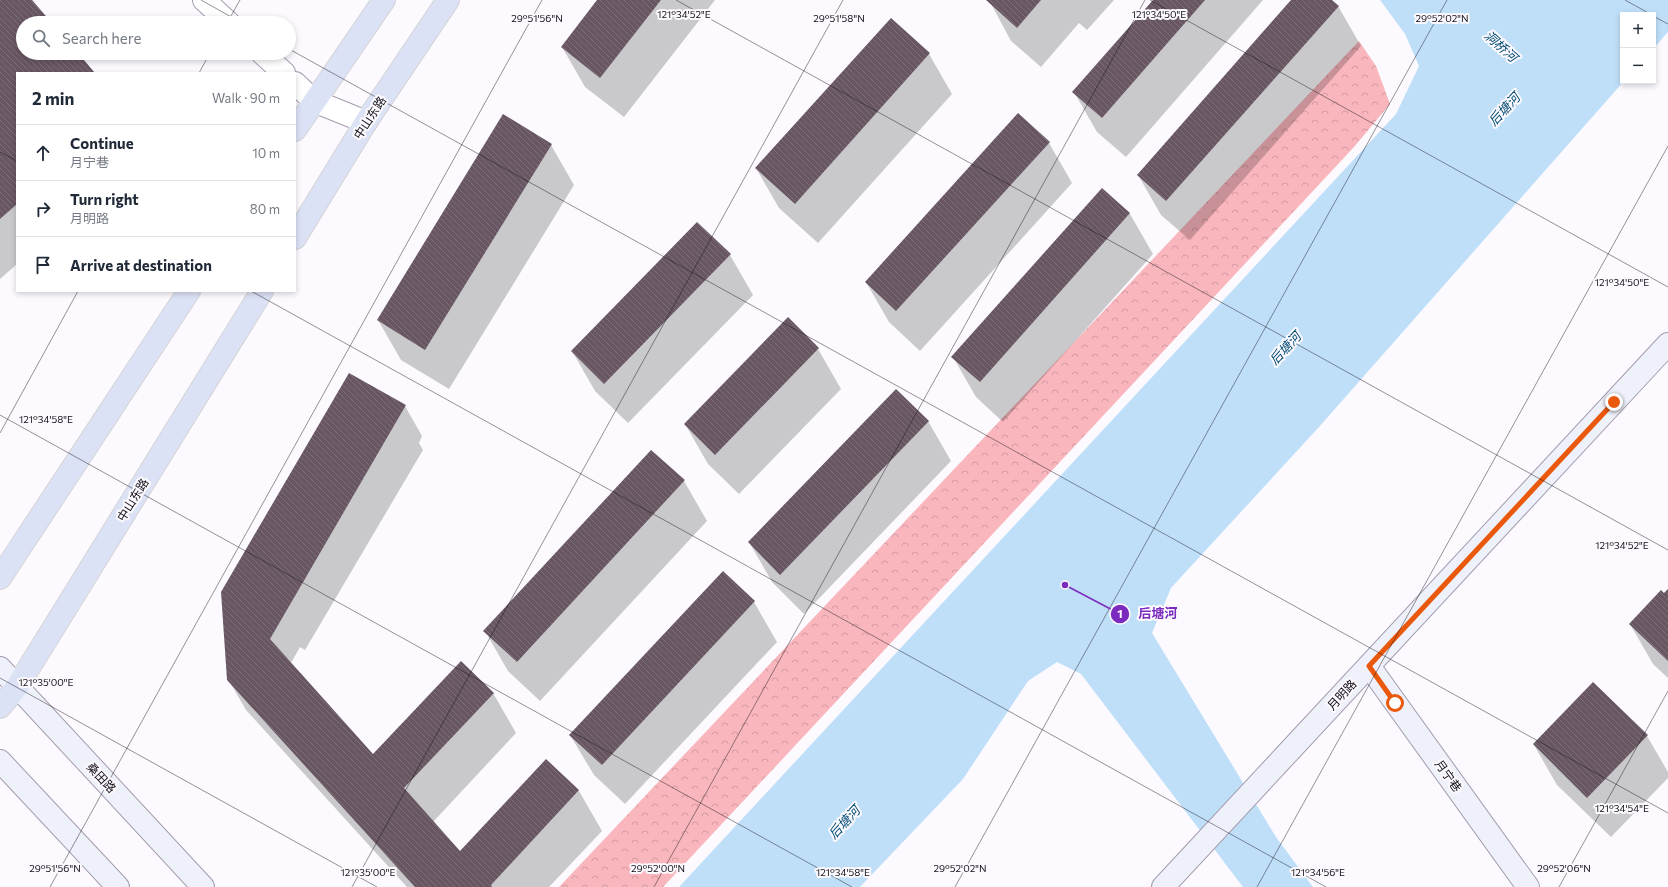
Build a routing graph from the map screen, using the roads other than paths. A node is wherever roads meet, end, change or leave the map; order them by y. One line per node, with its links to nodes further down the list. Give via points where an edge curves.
1 (204, 0): 4 (street)
2 (384, 0): 8 (main road)
3 (448, 0): 9 (main road, 中山东路)
4 (221, 16)
5 (270, 60): 6 (street)
6 (283, 72)
7 (296, 84): 8 (street)
8 (314, 101): 9 (street); 10 (main road)
9 (366, 122): 11 (main road, 中山东路)
10 (296, 128)
11 (296, 236)
12 (188, 292): 15 (main road)
13 (261, 292): 18 (main road, 中山东路)
14 (1668, 344): 16 (street, 月明路)
15 (0, 578)
16 (1369, 666): 23 (street, 月明路); 24 (street, 月宁巷)
17 (0, 668): 18 (street, 桑田路)
18 (17, 687): 19 (main road, 中山东路); 22 (street, 桑田路)
19 (0, 707)
20 (0, 761): 21 (street)
21 (118, 887)
22 (203, 887)
23 (1163, 887)
24 (1528, 887)

